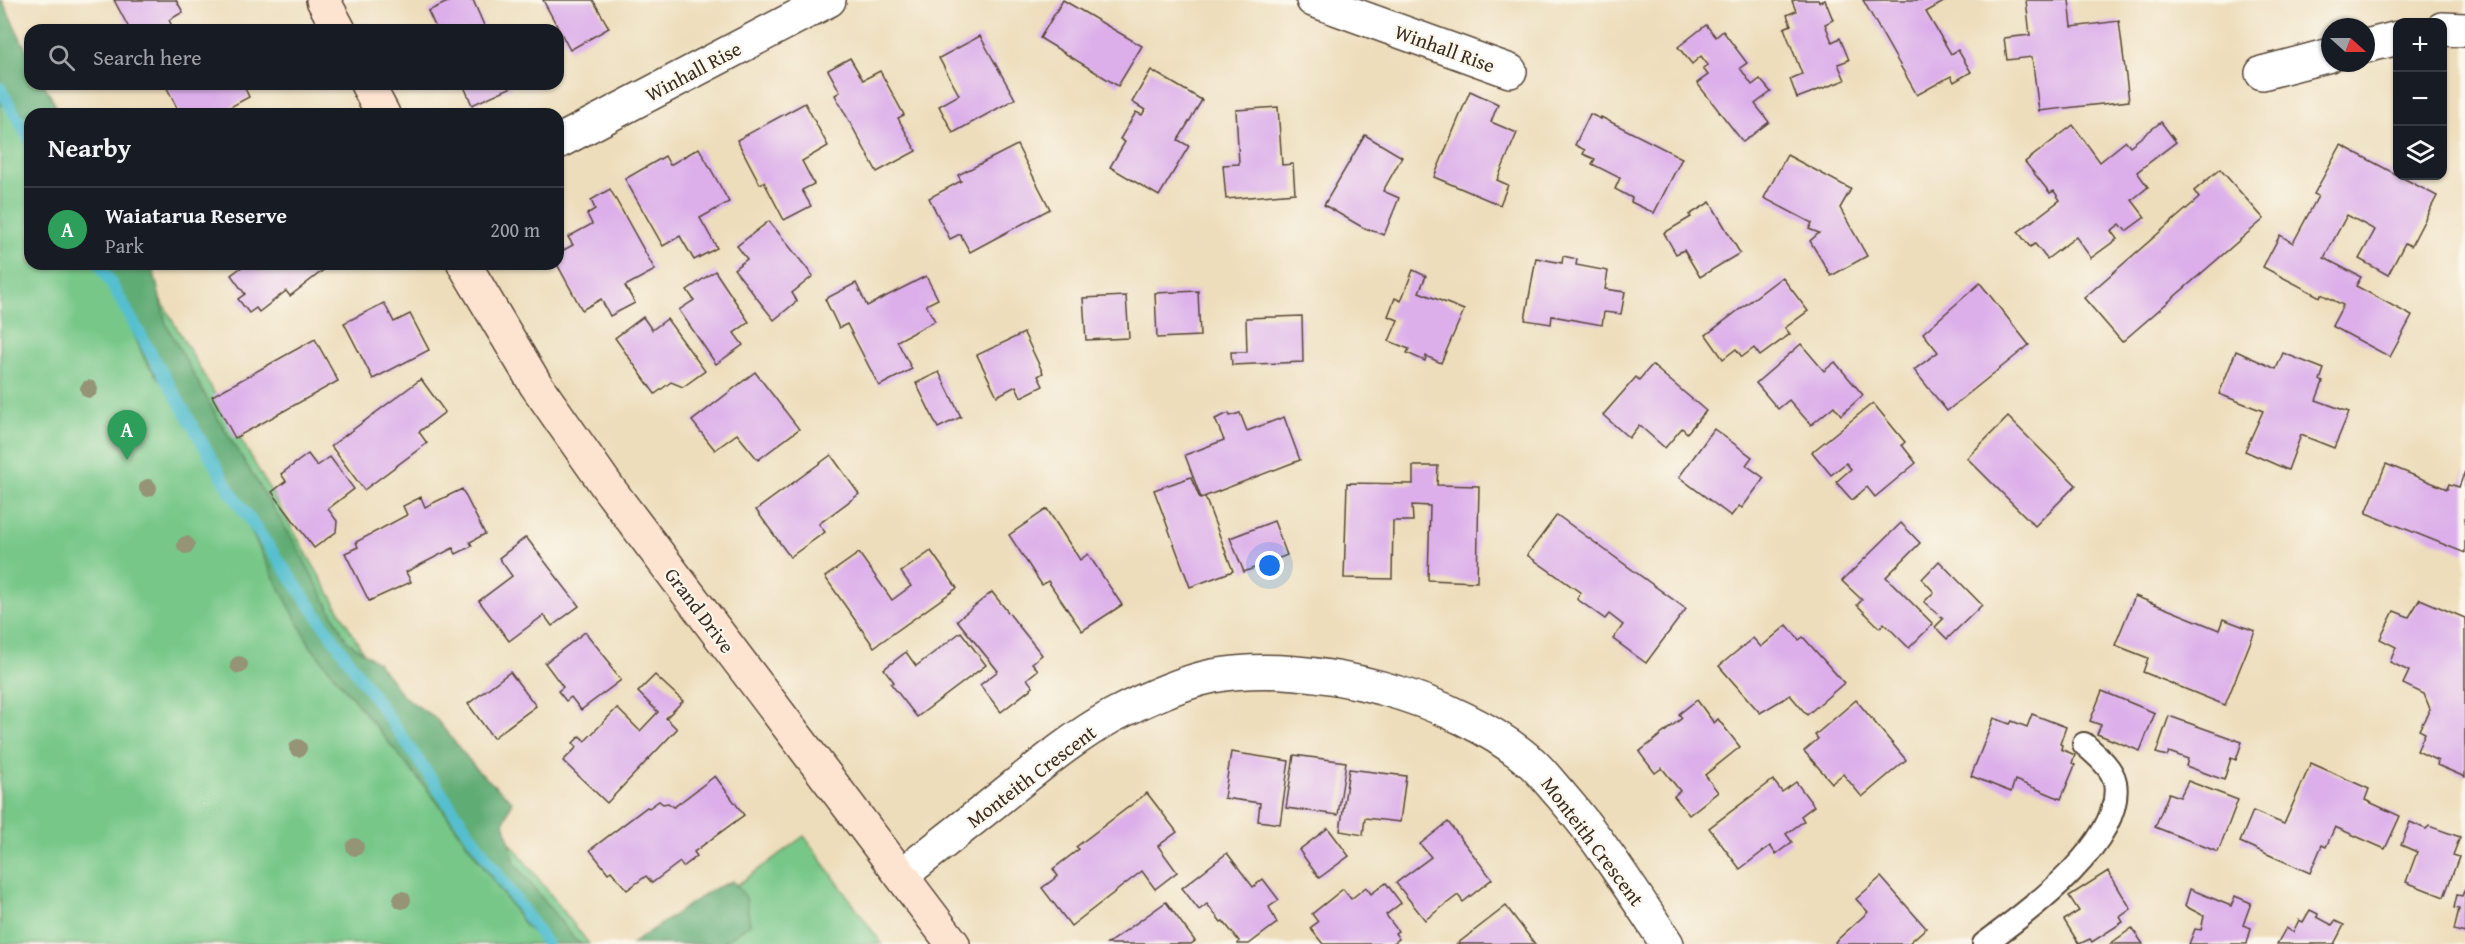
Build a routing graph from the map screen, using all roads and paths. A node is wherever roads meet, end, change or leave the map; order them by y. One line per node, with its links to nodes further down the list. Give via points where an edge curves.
1 (323, 0): 4 (main road)
2 (829, 0): 14 (street, Winhall Rise)
3 (1313, 0): 10 (street, Winhall Rise)
4 (336, 24)
5 (2447, 29): 6 (street)
6 (2465, 30)
7 (2393, 39): 8 (street)
8 (2375, 44)
9 (2321, 57): 11 (street)
10 (1510, 71)
11 (2262, 73)
12 (370, 90): 13 (main road)
13 (380, 108)
14 (564, 139)
15 (468, 270): 17 (main road, Grand Drive, via 536,385 609,489)
16 (2084, 744): 20 (lane, via 2105,763 2115,780 2115,801 2107,825 2086,857 2024,915)
17 (902, 875): 18 (main road, Grand Drive); 19 (street, Monteith Crescent, via 1068,744 1112,716 1163,692 1212,676 1270,671 1386,690 1439,706 1494,734 1533,764 1576,812)
18 (953, 944)
19 (1667, 944)
20 (1984, 944)

